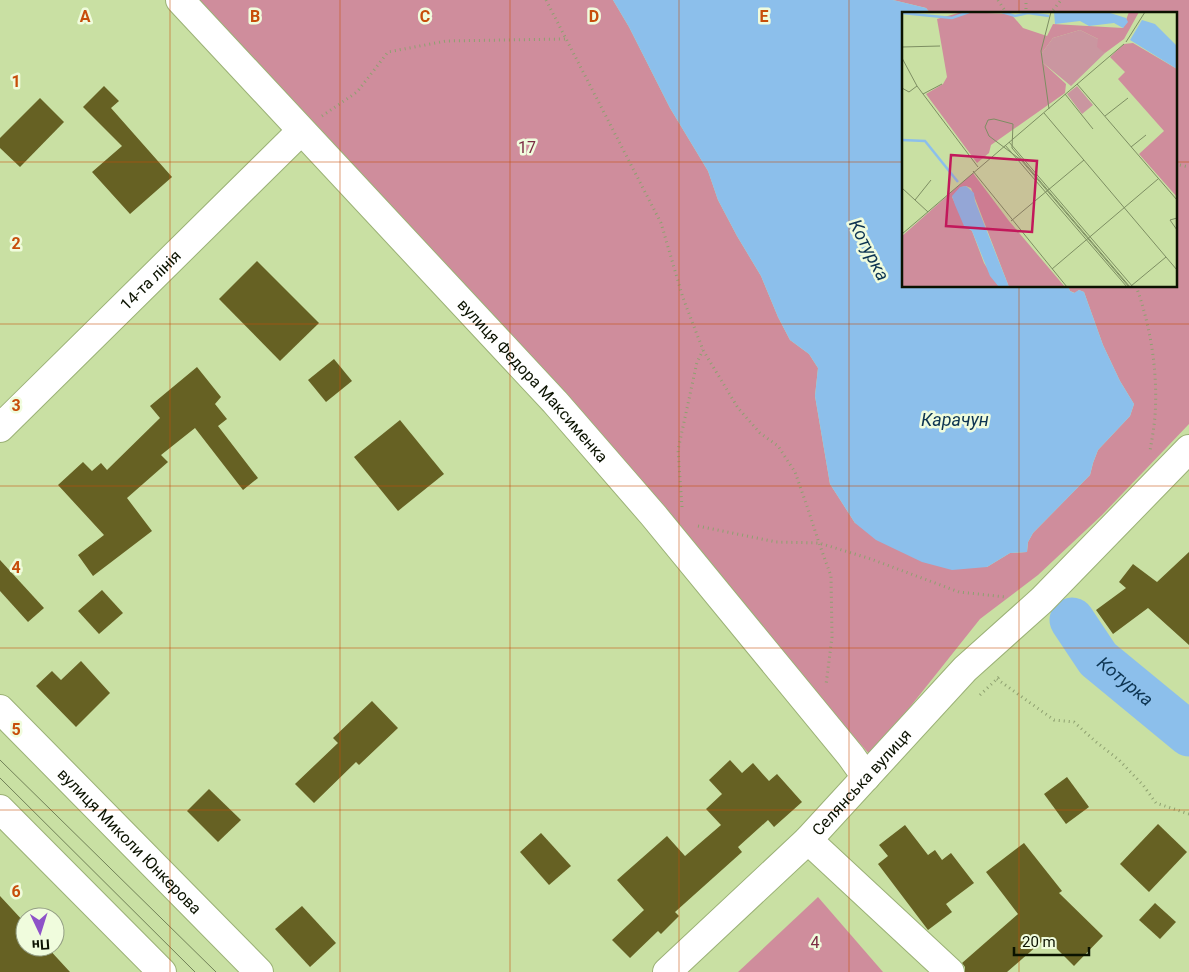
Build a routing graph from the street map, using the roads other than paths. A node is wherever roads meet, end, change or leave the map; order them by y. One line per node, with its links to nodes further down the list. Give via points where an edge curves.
1 (180, 0): 2 (street, вулиця Федора Максименка)
2 (301, 131): 3 (street, 14-та лінія); 6 (street, вулиця Федора Максименка, via 555,402 654,516)
3 (0, 428)
4 (1189, 449): 6 (street, Селянська вулиця, via 1048,594 965,669)
5 (0, 709): 10 (street, вулиця Миколи Юнкерова)
6 (866, 777): 8 (street, Селянська вулиця)
7 (0, 809): 9 (street)
8 (808, 840): 11 (street, Селянська вулиця); 12 (street)
9 (162, 972)
10 (259, 972)
11 (667, 972)
12 (950, 972)

